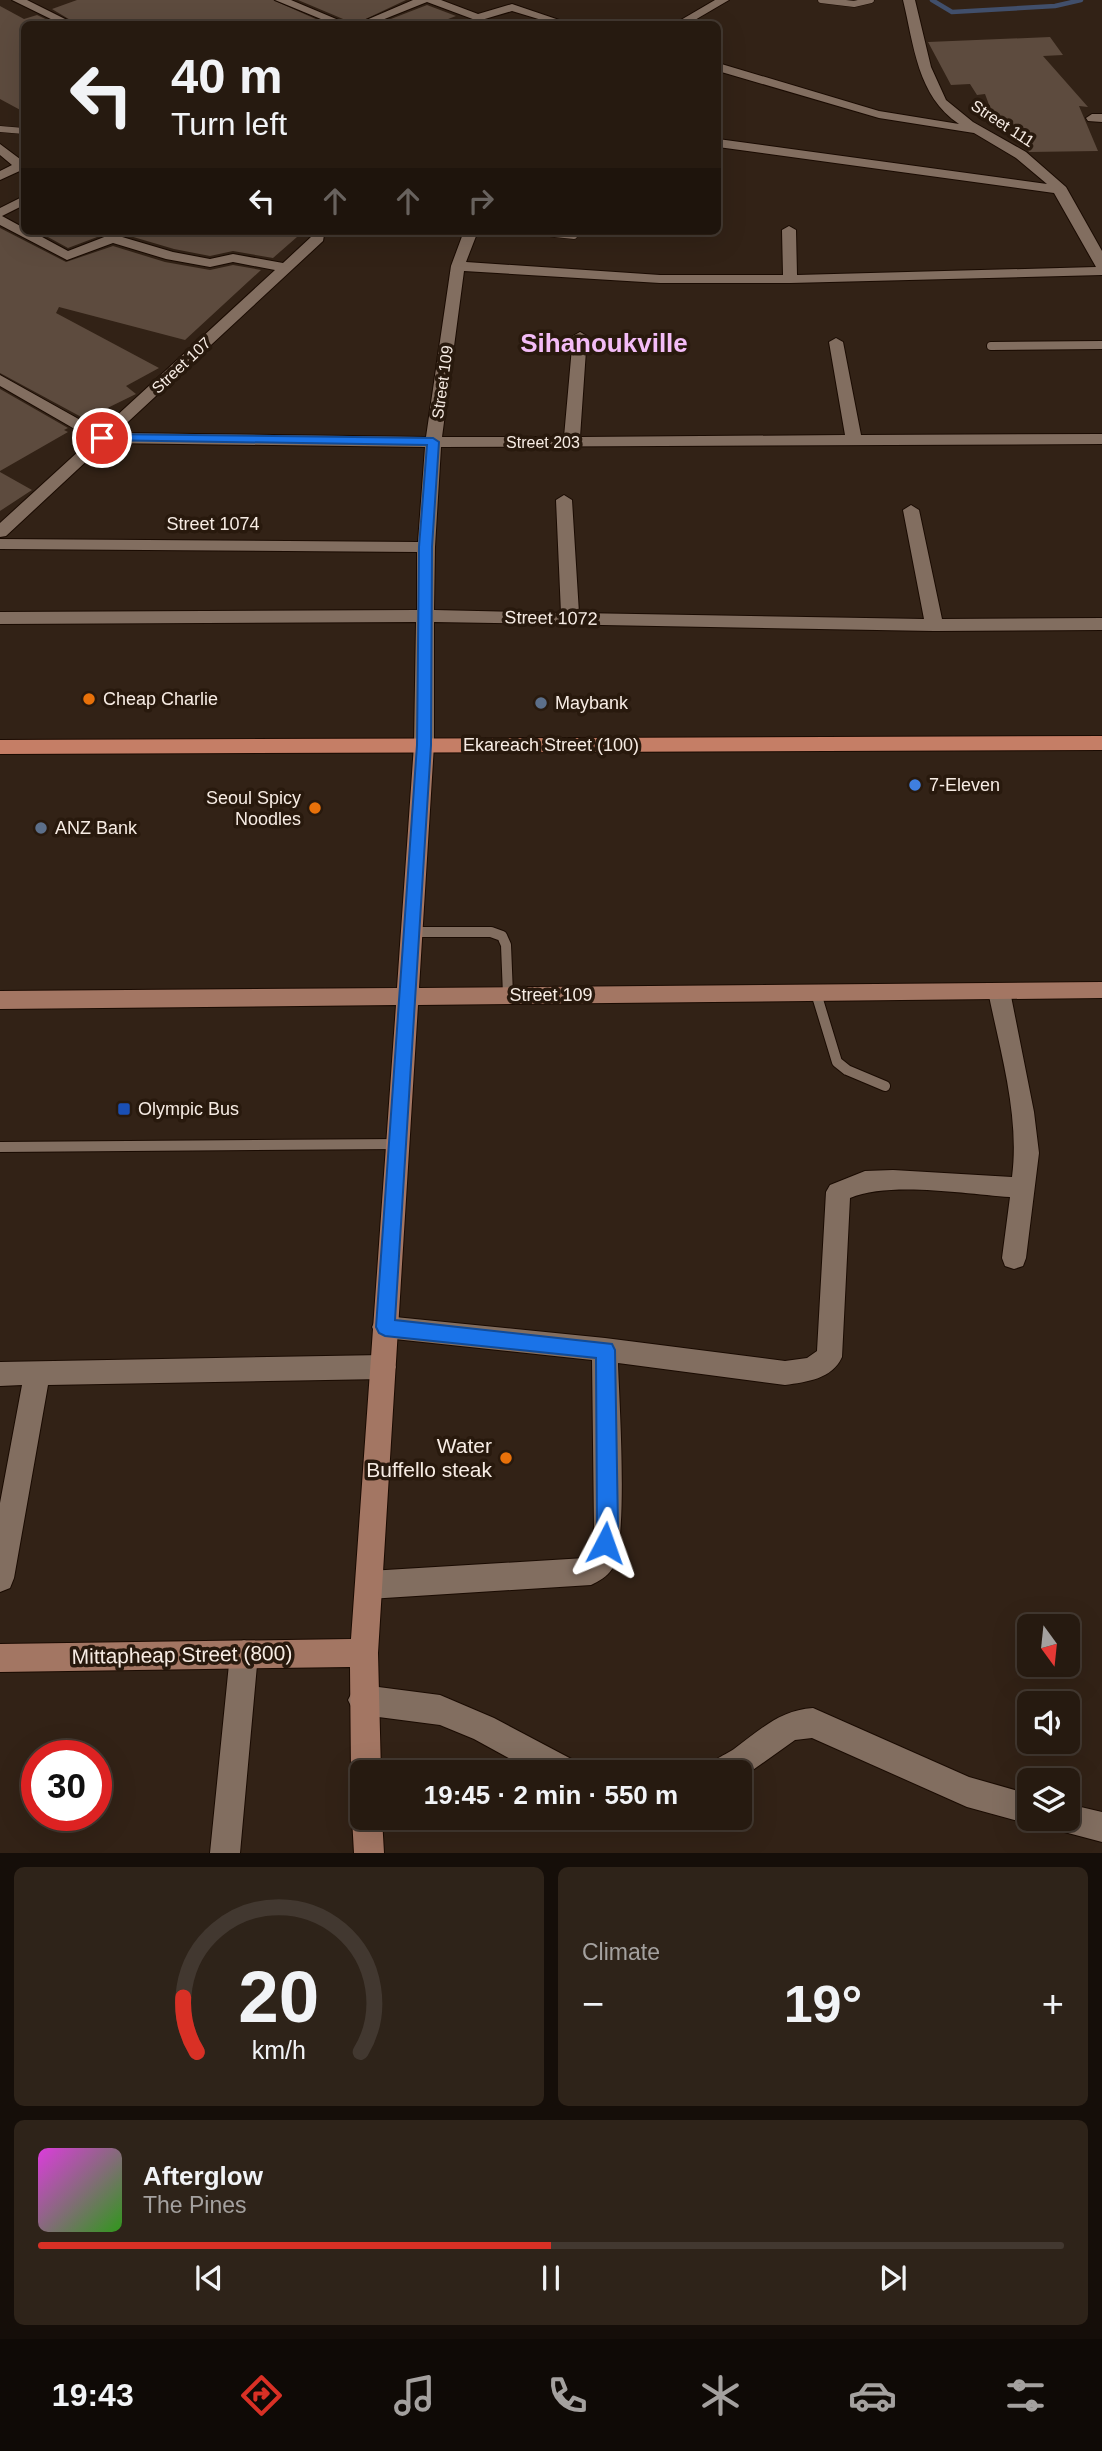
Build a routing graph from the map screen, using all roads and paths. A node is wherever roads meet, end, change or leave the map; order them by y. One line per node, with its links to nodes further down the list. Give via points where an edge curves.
1 (18, 0): 9 (street)
2 (281, 0): 10 (street)
3 (423, 0): 11 (street)
4 (432, 0): 12 (street, via 478,18 512,7)
5 (723, 0): 13 (street)
6 (821, 0): 7 (lane, via 854,4)
7 (871, 0)
8 (909, 0): 16 (street, Street 111, via 932,87 941,103)
9 (63, 21)
10 (334, 21)
11 (370, 21)
12 (556, 21)
13 (685, 21)
14 (721, 68): 16 (street, via 890,118)
15 (0, 129): 17 (lane)
16 (978, 130): 21 (street, Street 111, via 1020,154)
17 (21, 131)
18 (721, 143): 21 (street)
19 (0, 148): 20 (street, via 21,166)
20 (0, 176)
21 (1060, 190): 32 (street, Street 111)
22 (19, 199): 23 (street)
23 (0, 213)
24 (0, 220): 26 (street)
25 (789, 230): 36 (street)
26 (21, 232)
27 (26, 235): 34 (street, via 61,255 112,238 197,261 217,263 233,258)
28 (317, 235): 34 (street, Street 107)
29 (469, 235): 33 (street, Street 109)
30 (564, 235): 31 (lane)
31 (574, 236)
32 (1102, 265)
33 (457, 267): 36 (street, via 660,279); 44 (street, Street 109)
34 (286, 268): 42 (street, Street 107)
35 (1102, 271): 36 (street)
36 (790, 279)
37 (580, 335): 45 (street)
38 (836, 342): 46 (street)
39 (1102, 345): 40 (lane)
40 (990, 346)
41 (0, 380): 42 (street, Street 203)
42 (102, 438): 44 (street, Street 203); 49 (street, Street 107)
43 (1102, 439): 46 (street, Street 203)
44 (433, 442): 45 (street, Street 203); 51 (street, Street 109)
45 (572, 442): 46 (street, Street 203)
46 (854, 442)
47 (564, 500): 54 (street)
48 (911, 510): 55 (street)
49 (0, 532)
50 (0, 544): 51 (street, Street 1074)
51 (426, 547): 52 (street, Street 109)
52 (425, 616): 53 (street, Street 1072); 54 (street, Street 1072); 58 (street, Street 109)
53 (0, 618)
54 (570, 619): 55 (street, Street 1072)
55 (933, 625): 56 (street, Street 1072)
56 (1102, 625)
57 (1102, 743): 58 (main road, Ekareach Street (100))
58 (424, 745): 59 (main road, Ekareach Street (100)); 60 (street)
59 (0, 747)
60 (412, 932): 64 (lane, via 491,932 502,936); 65 (street)
61 (1102, 990): 62 (street, Street 109)
62 (999, 991): 63 (street, Street 109); 70 (street, via 1023,1112)
63 (816, 993): 64 (street, Street 109); 67 (lane, via 837,1062)
64 (508, 995): 65 (street, Street 109)
65 (407, 996): 66 (street, Street 109); 68 (street)
66 (0, 1000)
67 (886, 1086)
68 (398, 1144): 69 (lane); 72 (street)
69 (0, 1147)
70 (1024, 1188): 71 (street); 73 (street, via 893,1180 865,1181 838,1192 829,1357 812,1369 785,1373)
71 (1014, 1258)
72 (385, 1327): 73 (street); 74 (street)
73 (605, 1350): 78 (street, via 608,1527 603,1559 591,1571)
74 (383, 1367): 75 (street); 78 (street)
75 (37, 1373): 76 (street); 77 (street)
76 (0, 1374)
77 (0, 1578)
78 (369, 1585): 79 (street)
79 (364, 1653): 80 (street, Mittapheap Street (800)); 82 (street)
80 (244, 1654): 81 (street, Mittapheap Street (800)); 90 (street)
81 (0, 1658)
82 (363, 1700): 83 (street); 84 (street, via 440,1710)
83 (365, 1760)
84 (542, 1760)
85 (746, 1760): 86 (street, via 786,1727 813,1723 967,1792)
86 (1017, 1806)
87 (1080, 1822): 88 (street)
88 (1102, 1827)
89 (368, 1830): 91 (street)
90 (225, 1853)
91 (369, 1853)

